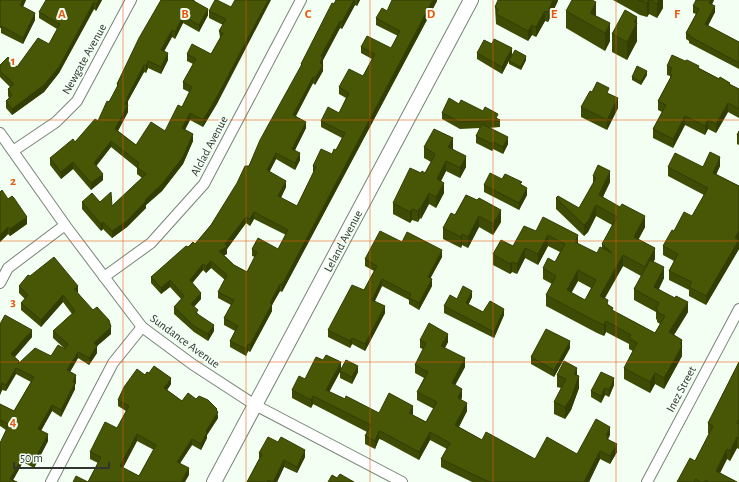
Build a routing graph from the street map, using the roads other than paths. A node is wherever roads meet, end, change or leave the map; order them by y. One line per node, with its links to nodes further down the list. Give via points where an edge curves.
1 (131, 0): 5 (street, Newgate Avenue, via 77,101 56,122)
2 (301, 0): 7 (street, Alclad Avenue, via 204,184 151,243)
3 (471, 0): 11 (street, Leland Avenue)
4 (0, 133): 5 (street, Sundance Avenue)
5 (13, 151): 6 (street, Sundance Avenue)
6 (65, 225): 7 (street, Sundance Avenue); 8 (street, via 8,268)
7 (104, 277): 10 (street, Sundance Avenue)
8 (0, 283)
9 (739, 309): 15 (street, Inez Street)
10 (142, 327): 11 (street, Sundance Avenue, via 192,364); 12 (street, via 113,363)
11 (256, 405): 13 (street, Leland Avenue); 14 (street, Sundance Avenue)
12 (51, 482)
13 (214, 482)
14 (402, 482)
15 (647, 482)

